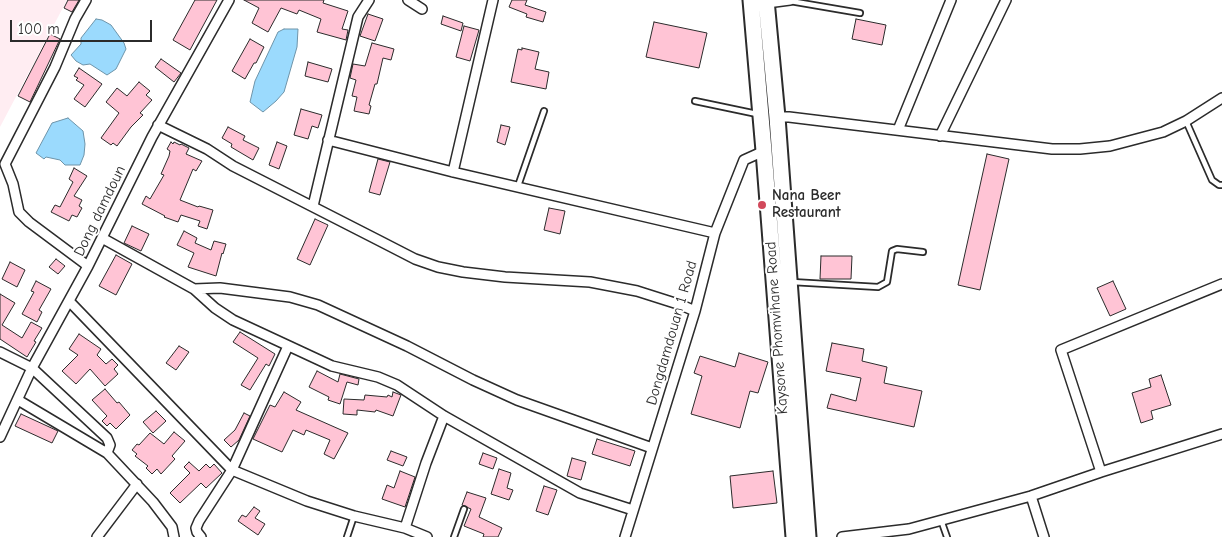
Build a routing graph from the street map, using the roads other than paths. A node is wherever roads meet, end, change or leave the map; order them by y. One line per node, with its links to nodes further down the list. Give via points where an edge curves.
1 (86, 0): 31 (street, via 5,164 19,212)
2 (229, 0): 19 (street, Dong damdoun)
3 (369, 0): 22 (street, via 358,17)
4 (408, 0): 11 (street)
5 (493, 0): 24 (street)
6 (751, 0): 16 (highway, Kaysone Phomvihane Road)
7 (951, 0): 20 (street)
8 (1006, 0): 21 (street)
9 (790, 1): 10 (street); 12 (lane)
10 (766, 2): 17 (highway, Kaysone Phomvihane Road)
11 (422, 9)
12 (860, 13)
13 (1222, 98): 18 (street)
14 (695, 101): 16 (lane)
15 (544, 111): 26 (lane)
16 (761, 115): 23 (highway, Kaysone Phomvihane Road)
17 (777, 117): 20 (street); 32 (highway, Kaysone Phomvihane Road)
18 (1186, 122): 21 (street, via 1135,140 1080,149 1052,150); 25 (lane, via 1212,180)
19 (158, 125): 27 (street); 29 (street, Dong damdoun)
20 (898, 130): 21 (street)
21 (940, 136)
22 (328, 140): 24 (street); 27 (street)
23 (764, 152): 28 (street, Dongdamdouan 1 Road, via 744,160); 62 (highway, Kaysone Phomvihane Road)
24 (453, 172): 26 (street)
25 (1222, 185)
26 (518, 186): 28 (street)
27 (312, 206): 36 (street, via 415,259 438,267 505,278 590,282 637,291)
28 (715, 233): 36 (street, Dongdamdouan 1 Road)
29 (102, 238): 31 (street, Dong damdoun); 34 (street)
30 (923, 252): 32 (lane, via 892,251 888,282 878,287)
31 (88, 266): 35 (street, Dong damdoun)
32 (788, 282): 63 (highway, Kaysone Phomvihane Road)
33 (1222, 284): 47 (street, via 1061,350)
34 (194, 289): 37 (street, via 233,320); 44 (street, via 220,288 290,297 318,306 517,400)
35 (69, 301): 39 (street, Dong damdoun); 46 (street)
36 (695, 311): 44 (street, Dongdamdouan 1 Road)
37 (288, 346): 41 (street, via 332,366 397,385); 46 (street)
38 (0, 352): 39 (street)
39 (32, 368): 40 (street, Dong damdoun); 45 (street, via 107,438 110,445)
40 (18, 400): 43 (street, Dong damdoun); 45 (street)
41 (444, 416): 51 (street, via 580,493); 54 (street)
42 (1222, 434): 47 (street)
43 (0, 436)
44 (652, 448): 51 (street, Dongdamdouan 1 Road)
45 (107, 454): 48 (street)
46 (232, 470): 52 (street, via 307,501); 57 (street, via 199,521 196,528)
47 (1101, 472): 49 (street)
48 (137, 484): 55 (street); 56 (street, via 172,527)
49 (1031, 496): 53 (street); 66 (street)
50 (464, 509): 60 (lane)
51 (633, 510): 61 (street, Dongdamdouan 1 Road)
52 (354, 516): 54 (street); 58 (lane)
53 (941, 520): 64 (street, via 909,529); 65 (lane)
54 (405, 528): 59 (street)
55 (97, 537)
56 (174, 537)
57 (200, 537)
58 (347, 537)
59 (427, 537)
60 (454, 537)
61 (624, 537)
62 (794, 537)
63 (808, 537)
64 (842, 537)
65 (947, 537)
66 (1044, 537)

